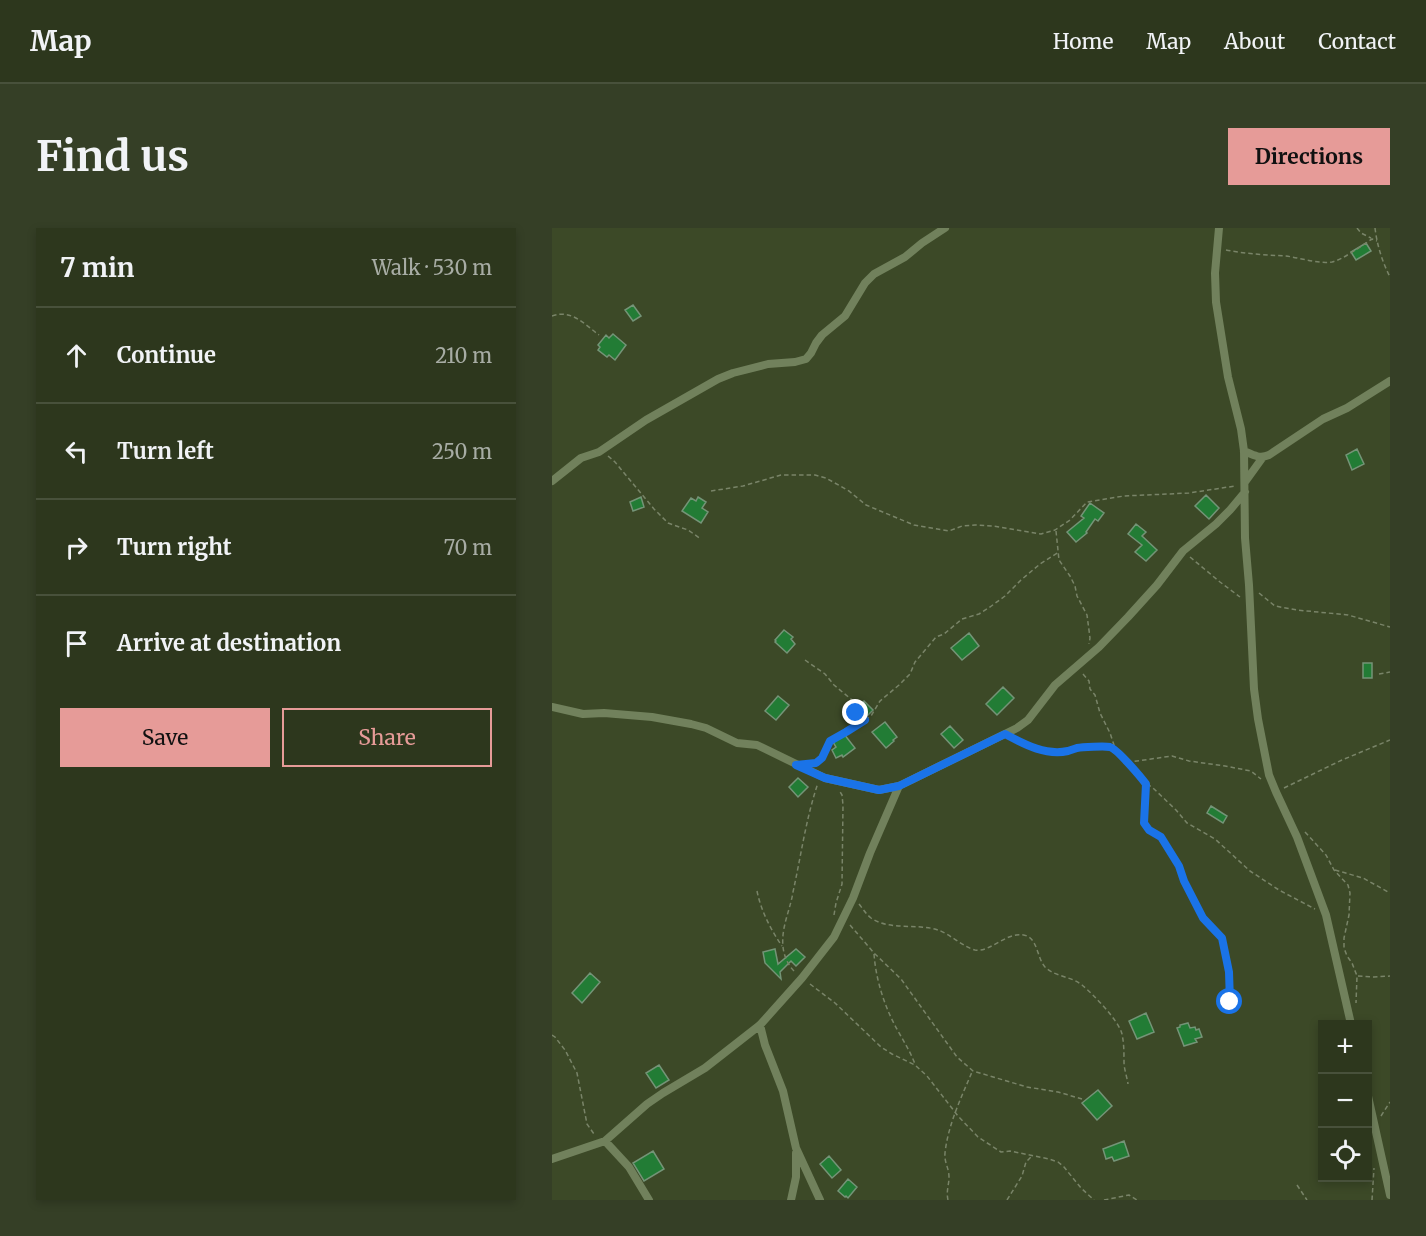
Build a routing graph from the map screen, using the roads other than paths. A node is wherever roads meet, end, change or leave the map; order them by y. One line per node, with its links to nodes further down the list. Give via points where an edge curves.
1 (945, 228): 6 (street, via 874,274 845,316 822,335 806,359 768,364 717,379 582,458)
2 (1219, 228): 4 (street, via 1216,302)
3 (1390, 381): 5 (street)
4 (1244, 451): 5 (street); 7 (street)
5 (1263, 457): 7 (street)
6 (552, 480)
7 (1245, 486): 9 (street, via 1230,510 1182,551 1157,585 1099,647 1056,685 1028,720); 12 (street, via 1255,699 1269,775 1326,915)
8 (552, 707): 10 (street, via 699,726 737,743 756,745 821,777)
9 (899, 786): 10 (street); 11 (street)
10 (879, 790): 11 (street)
11 (890, 806): 13 (street, via 834,937)
12 (1350, 1020)
13 (760, 1025): 15 (street, via 705,1068 647,1104); 16 (street, via 783,1091)
14 (1372, 1117): 18 (street)
15 (602, 1141): 17 (street); 19 (street, via 629,1167)
16 (796, 1148): 20 (street); 21 (street)
17 (552, 1159)
18 (1390, 1194)
19 (649, 1200)
20 (791, 1200)
21 (820, 1200)

